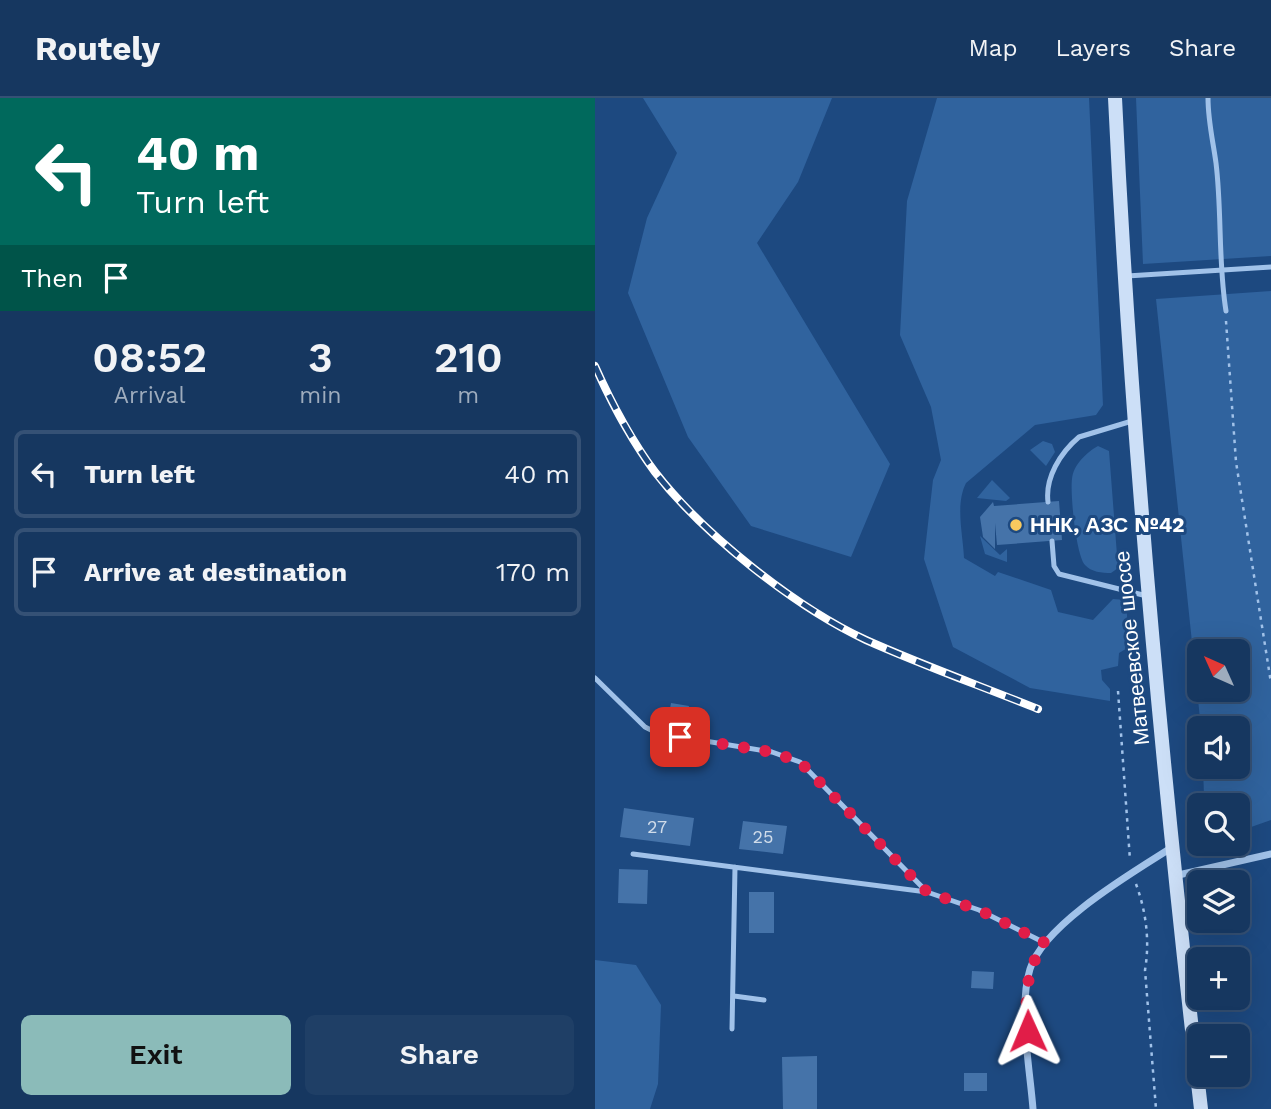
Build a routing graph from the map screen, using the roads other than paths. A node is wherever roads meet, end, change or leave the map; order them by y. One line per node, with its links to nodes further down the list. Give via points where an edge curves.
1 (1115, 98): 5 (main road, Матвеевское шоссе)
2 (1208, 98): 4 (lane)
3 (1271, 267): 4 (lane)
4 (1220, 270): 5 (lane); 6 (lane)
5 (1123, 276): 7 (main road, Матвеевское шоссе)
6 (1226, 311)
7 (1132, 421): 8 (lane, via 1072,443 1048,479); 10 (main road, Матвеевское шоссе)
8 (1048, 502)
9 (1052, 541): 10 (lane, via 1059,574)
10 (1147, 596): 12 (main road, Матвеевское шоссе)
11 (595, 678): 17 (lane, via 657,733 772,752 800,762)
12 (1171, 848): 16 (main road, Матвеевское шоссе); 18 (street, via 1104,890)
13 (633, 854): 15 (lane)
14 (1271, 854): 16 (street)
15 (735, 867): 17 (lane); 19 (lane)
16 (1174, 876): 23 (main road, Матвеевское шоссе)
17 (927, 892): 18 (lane, via 979,910)
18 (1045, 943): 22 (street, via 1030,971 1026,1004)
19 (734, 996): 20 (lane); 21 (lane)
20 (764, 1000)
21 (732, 1029)
22 (1033, 1109)
23 (1201, 1109)

